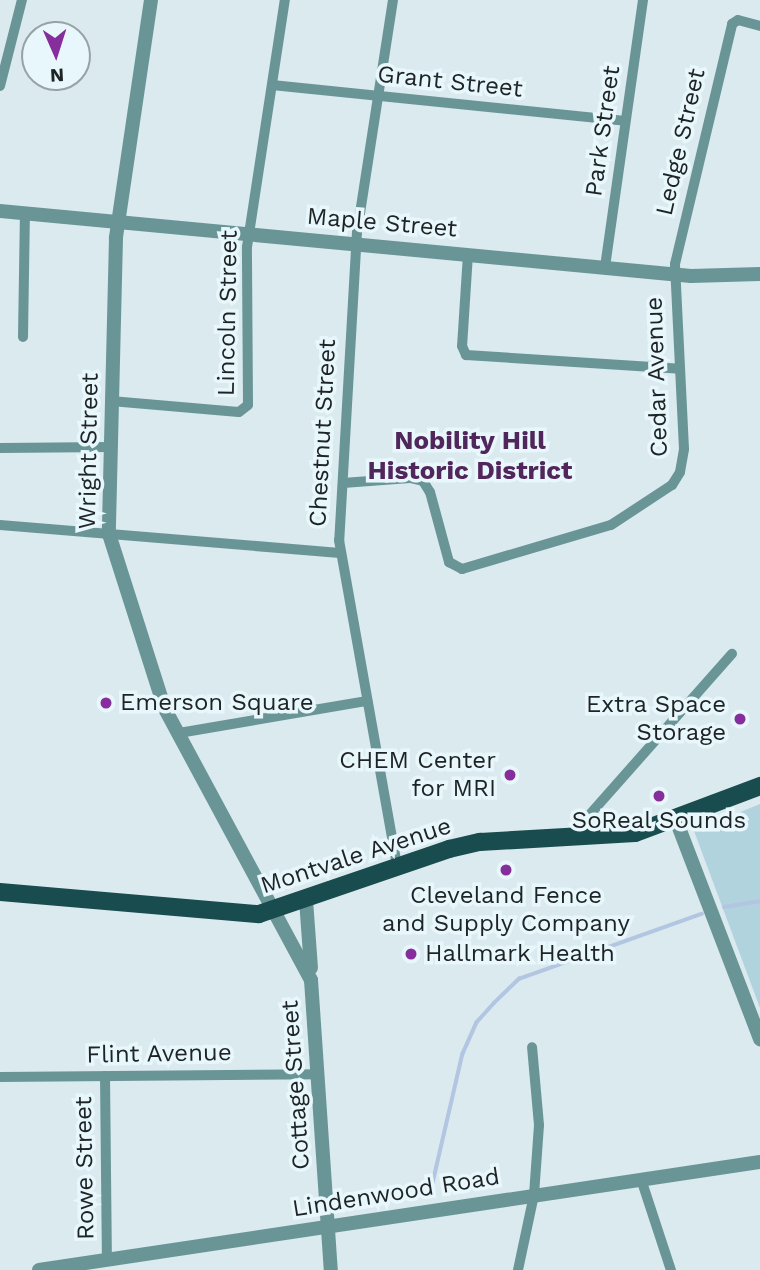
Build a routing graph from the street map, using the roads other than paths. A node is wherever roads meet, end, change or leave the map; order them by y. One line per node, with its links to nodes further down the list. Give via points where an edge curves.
1 (22, 0): 8 (street)
2 (151, 0): 13 (street, Wright Street)
3 (285, 0): 7 (street, Lincoln Street)
4 (393, 0): 9 (street, Chestnut Street)
5 (643, 0): 10 (street, Park Street)
6 (760, 26): 18 (street, Ledge Street, via 735,21 709,107)
7 (272, 85): 9 (street, Grant Street); 14 (street, Lincoln Street)
8 (0, 86)
9 (377, 96): 10 (street, Grant Street); 15 (street, Chestnut Street)
10 (625, 121): 17 (street, Park Street)
11 (0, 212): 12 (street, Maple Street)
12 (25, 214): 13 (street, Maple Street); 20 (street)
13 (117, 222): 14 (street, Maple Street); 22 (street, Wright Street)
14 (248, 233): 15 (street, Maple Street); 22 (street, Lincoln Street, via 246,409 237,412)
15 (356, 244): 16 (street, Maple Street); 25 (street, Chestnut Street)
16 (468, 254): 17 (street, Maple Street); 21 (street, via 462,346 466,355)
17 (606, 267): 18 (street, Maple Street)
18 (674, 274): 19 (street, Maple Street); 21 (street, Cedar Avenue)
19 (760, 274)
20 (23, 337)
21 (680, 369): 25 (street, Cedar Avenue, via 684,449 678,476 636,512 597,530 459,569 449,562 423,481)
22 (111, 401): 23 (street, Wright Street)
23 (110, 447): 24 (street); 27 (street, Wright Street)
24 (0, 448)
25 (343, 483): 28 (street, Chestnut Street)
26 (0, 525): 27 (street)
27 (109, 534): 28 (street); 31 (street, Wright Street, via 141,646)
28 (340, 553): 30 (street, Chestnut Street)
29 (732, 654): 34 (street)
30 (367, 701): 31 (street); 35 (street, Chestnut Street)
31 (179, 733): 38 (street, Wright Street)
32 (760, 786): 33 (main road, Montvale Avenue)
33 (676, 820): 34 (main road, Montvale Avenue, via 629,834); 40 (street)
34 (569, 839): 35 (main road, Montvale Avenue, via 481,842)
35 (397, 866): 37 (main road, Montvale Avenue)
36 (0, 892): 38 (main road, Montvale Avenue, via 229,914)
37 (306, 900): 38 (main road, Montvale Avenue); 39 (street, Cottage Street)
38 (276, 910): 39 (street, Cottage Street)
39 (311, 980): 42 (street, Cottage Street)
40 (760, 1039)
41 (532, 1047): 47 (street, via 539,1113)
42 (319, 1074): 43 (street, Flint Avenue); 48 (street, Cottage Street)
43 (104, 1076): 44 (street, Flint Avenue); 49 (street, Rowe Street)
44 (0, 1077)
45 (760, 1162): 46 (street, Lindenwood Road)
46 (641, 1179): 47 (street, Lindenwood Road); 53 (street)
47 (534, 1195): 48 (street, Lindenwood Road); 52 (street)
48 (328, 1227): 49 (street, Lindenwood Road); 51 (street, Cottage Street)
49 (107, 1260): 50 (street, Lindenwood Road)
50 (39, 1270)
51 (331, 1270)
52 (518, 1270)
53 (671, 1270)

